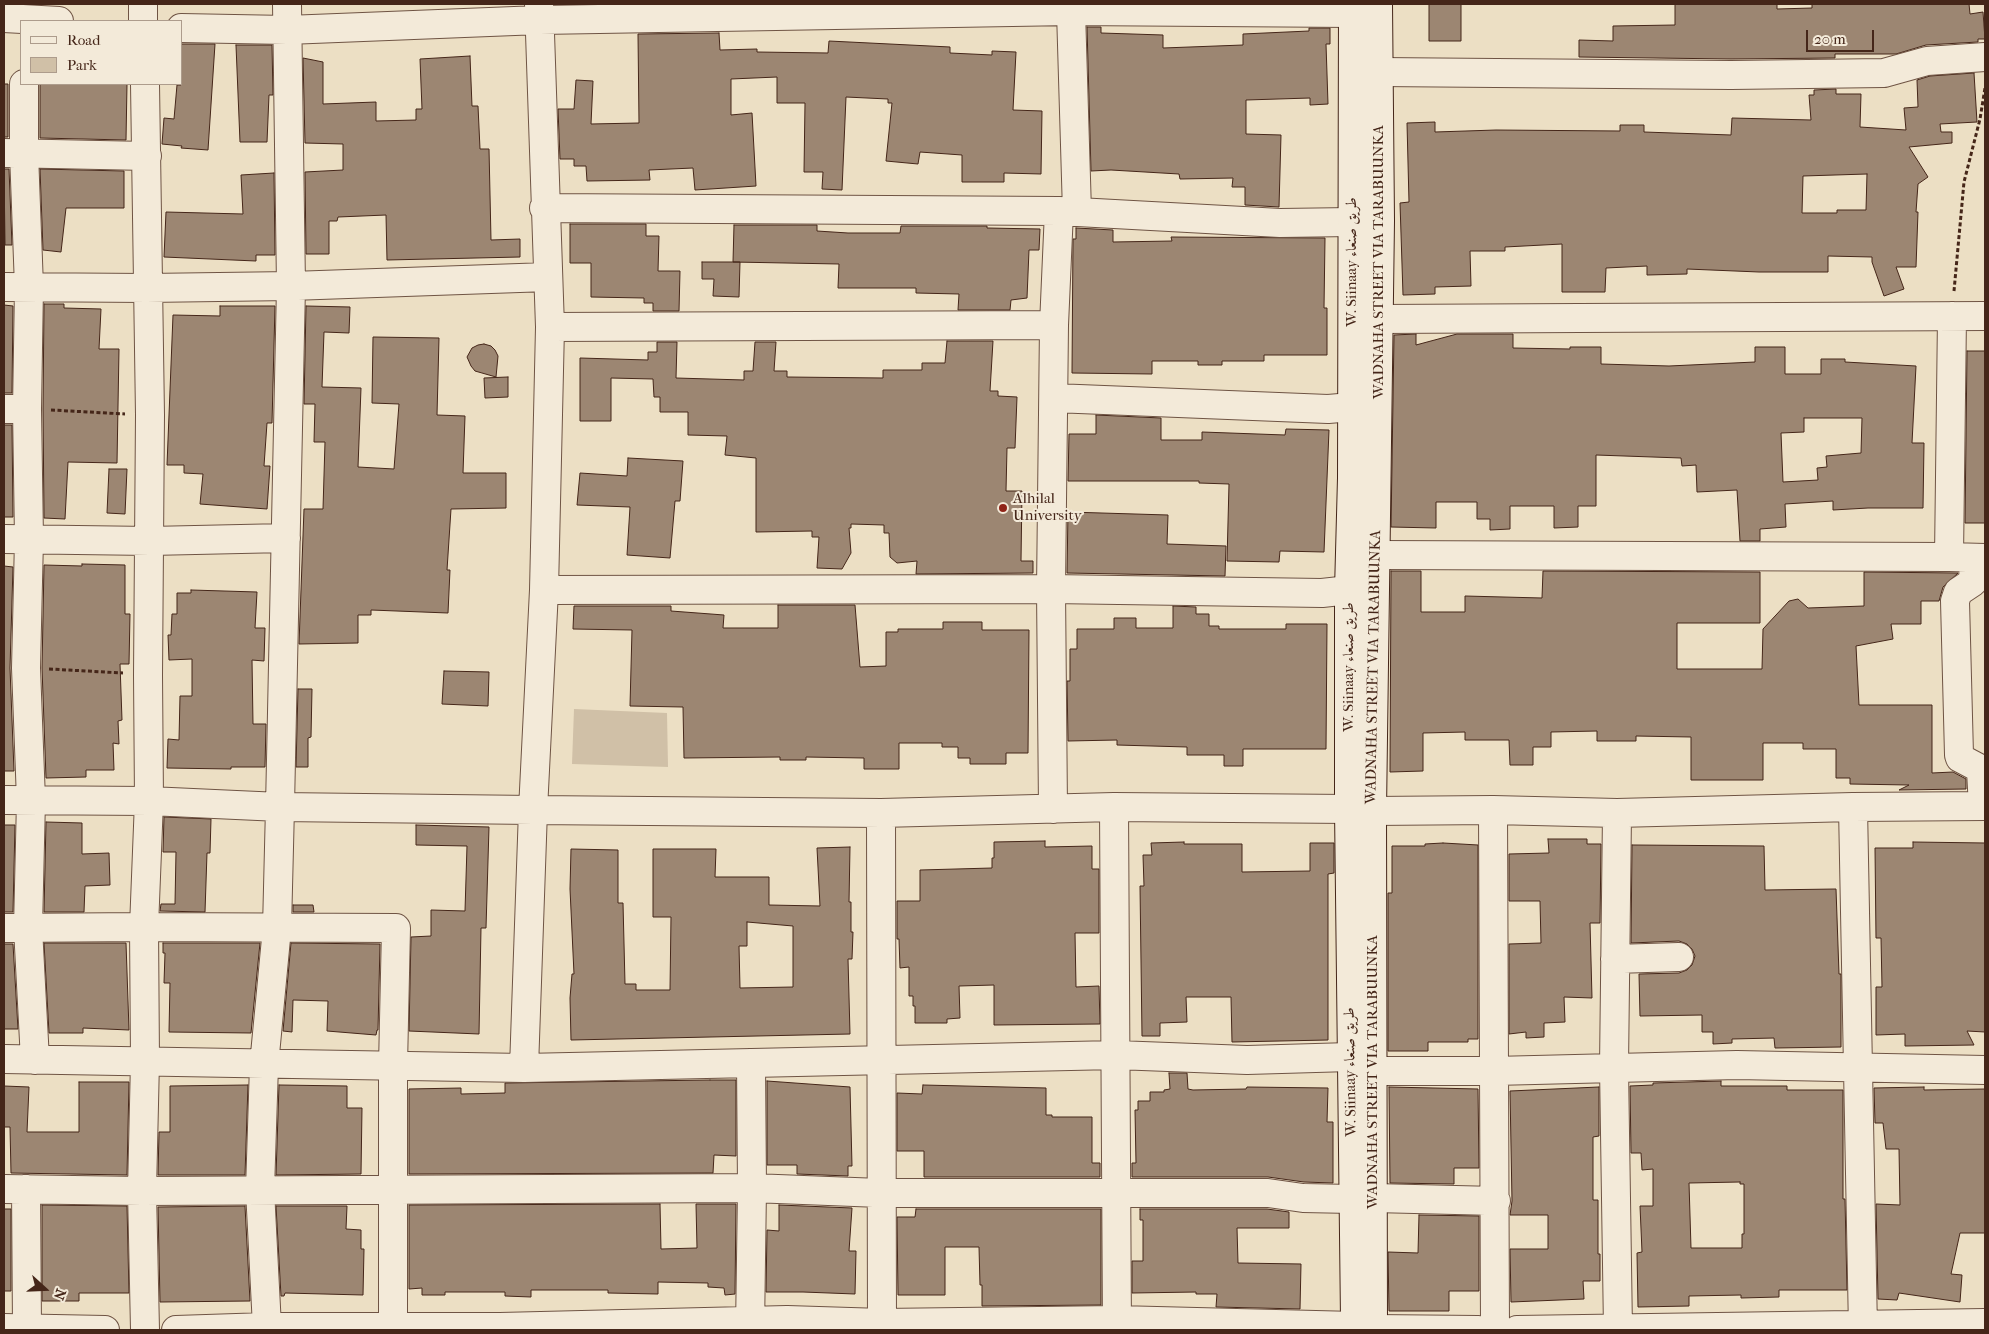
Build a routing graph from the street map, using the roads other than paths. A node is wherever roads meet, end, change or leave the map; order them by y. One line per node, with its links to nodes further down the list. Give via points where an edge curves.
1 (143, 4): 9 (street)
2 (1378, 4): 12 (street, WADNAHA STREET VIA TARABUUNKA)
3 (1353, 9): 4 (street); 19 (street, W. Siinaay طريق صنعاء)
4 (1071, 11): 5 (street); 18 (street)
5 (539, 12): 6 (street); 17 (street)
6 (287, 17): 10 (street); 21 (street)
7 (18, 19): 8 (street)
8 (38, 20)
9 (143, 20)
10 (182, 28)
11 (1985, 57): 12 (street, via 1927,61 1884,73)
12 (1379, 72): 26 (street, WADNAHA STREET VIA TARABUUNKA)
13 (24, 85): 15 (street)
14 (145, 85): 16 (street)
15 (14, 153): 16 (street); 22 (street)
16 (147, 156): 23 (street)
17 (544, 208): 18 (street); 20 (street)
18 (1068, 212): 19 (street, via 1280,224); 27 (street)
19 (1352, 222): 30 (street, W. Siinaay طريق صنعاء)
20 (548, 277): 21 (street); 28 (street)
21 (292, 286): 23 (street); 32 (street)
22 (16, 287): 23 (street); 31 (street)
23 (147, 288): 34 (street)
24 (1952, 316): 25 (street); 26 (street); 36 (street)
25 (1985, 316)
26 (1378, 318): 35 (street, WADNAHA STREET VIA TARABUUNKA)
27 (1054, 325): 28 (street); 29 (street)
28 (550, 327): 38 (street)
29 (1054, 398): 30 (street, via 1328,409); 37 (street)
30 (1352, 407): 39 (street, W. Siinaay طريق صنعاء)
31 (15, 409): 33 (street)
32 (286, 538): 34 (street); 45 (street)
33 (17, 539): 34 (street); 40 (street)
34 (150, 541): 43 (street)
35 (1376, 555): 36 (street); 50 (street, WADNAHA STREET VIA TARABUUNKA)
36 (1969, 558): 44 (street, via 1973,582 1958,592 1955,601 1959,755 1981,772)
37 (1051, 589): 38 (street); 39 (street, via 1322,593); 48 (street)
38 (544, 590): 49 (street)
39 (1349, 590): 50 (street, W. Siinaay طريق صنعاء)
40 (15, 668): 42 (street)
41 (4, 800): 42 (street)
42 (31, 800): 43 (street); 55 (street)
43 (150, 801): 45 (street); 54 (street)
44 (1984, 806): 46 (street)
45 (280, 807): 49 (street); 56 (street)
46 (1853, 807): 53 (street); 68 (street)
47 (1114, 808): 48 (street); 50 (street); 59 (street)
48 (1053, 809): 52 (street)
49 (534, 810): 52 (street); 70 (street)
50 (1360, 810): 51 (street); 65 (street, W. Siinaay طريق صنعاء)
51 (1493, 810): 53 (street); 72 (street)
52 (881, 812): 62 (street)
53 (1617, 813): 58 (street)
54 (144, 926): 55 (street); 56 (street); 63 (street)
55 (16, 928): 61 (street)
56 (277, 928): 66 (street); 67 (street, via 396,928)
57 (1679, 957): 58 (street)
58 (1615, 959): 69 (street)
59 (1116, 1055): 62 (street); 65 (street); 78 (street)
60 (4, 1059): 61 (street)
61 (35, 1060): 63 (street)
62 (881, 1060): 64 (street); 79 (street)
63 (145, 1061): 66 (street); 77 (street)
64 (752, 1063): 70 (street); 73 (street)
65 (1361, 1064): 72 (street); 80 (street, W. Siinaay طريق صنعاء)
66 (264, 1065): 67 (street); 75 (street)
67 (392, 1066): 70 (street); 76 (street)
68 (1859, 1066): 69 (street); 71 (street); 90 (street)
69 (1614, 1067): 72 (street); 93 (street)
70 (524, 1068)
71 (1985, 1070)
72 (1494, 1071): 81 (street)
73 (752, 1188): 76 (street); 79 (street); 84 (street)
74 (15, 1189): 77 (street); 88 (street)
75 (260, 1190): 76 (street); 77 (street); 85 (street)
76 (393, 1190): 89 (street)
77 (142, 1191): 95 (street)
78 (1116, 1192): 79 (street); 80 (street, via 1268,1193 1303,1198); 83 (street)
79 (880, 1193): 87 (street)
80 (1363, 1199): 81 (street); 92 (street, W. Siinaay طريق صنعاء)
81 (1496, 1201): 98 (street)
82 (1985, 1324): 90 (street)
83 (1117, 1325): 87 (street); 92 (street)
84 (750, 1326): 86 (street); 87 (street)
85 (267, 1327): 89 (street); 96 (street)
86 (630, 1327): 91 (street)
87 (882, 1327)
88 (16, 1328): 94 (street)
89 (393, 1328): 91 (street)
90 (1863, 1328): 93 (street)
91 (500, 1329)
92 (1364, 1329): 97 (street)
93 (1618, 1329): 99 (street)
94 (105, 1330)
95 (144, 1330)
96 (176, 1330)
97 (1478, 1330)
98 (1495, 1330)
99 (1517, 1330)

